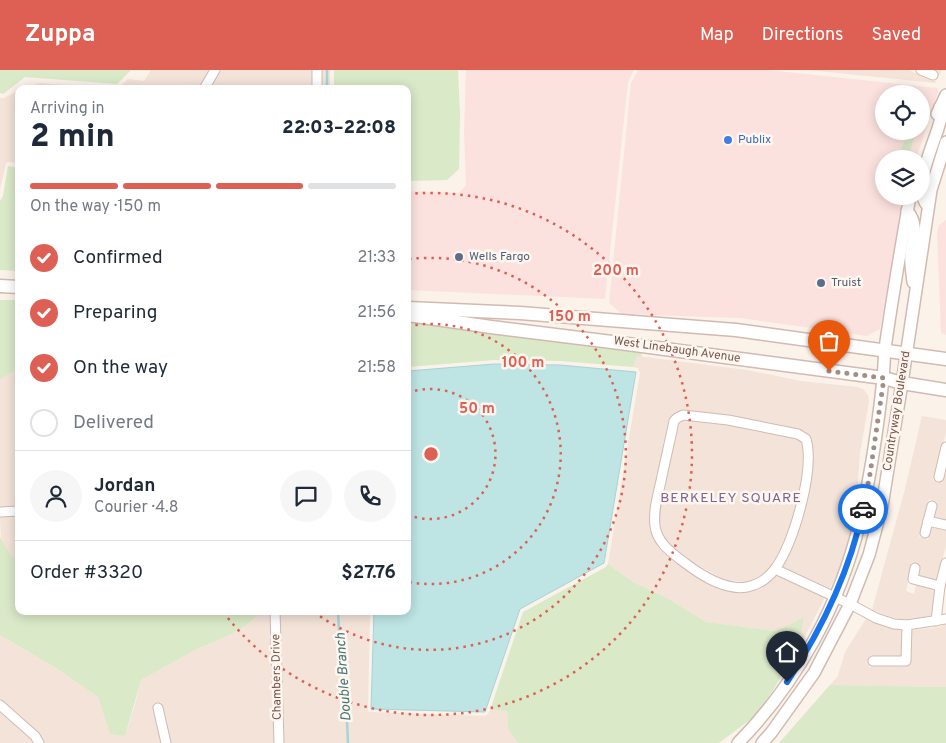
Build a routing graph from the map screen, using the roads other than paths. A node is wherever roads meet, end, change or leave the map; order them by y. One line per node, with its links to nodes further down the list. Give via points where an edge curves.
1 (215, 70): 5 (street)
2 (317, 70): 6 (street)
3 (921, 70): 4 (street)
4 (933, 75)
5 (206, 85)
6 (317, 85)
7 (944, 101): 9 (street); 11 (street, via 922,180 922,192)
8 (946, 142): 11 (street, Countryway Boulevard)
9 (925, 150)
10 (908, 205): 12 (street, Countryway Boulevard)
11 (928, 206): 15 (street, Countryway Boulevard)
12 (907, 212): 15 (street, via 914,224 911,261); 20 (street, Countryway Boulevard)
13 (0, 286): 14 (main road)
14 (15, 287)
15 (915, 294): 21 (street, Countryway Boulevard)
16 (411, 308): 18 (main road, West Linebaugh Avenue)
17 (411, 315): 19 (main road, West Linebaugh Avenue)
18 (614, 321): 19 (main road); 20 (main road, West Linebaugh Avenue, via 736,330)
19 (612, 342): 23 (main road, West Linebaugh Avenue)
20 (885, 351): 21 (main road, West Linebaugh Avenue); 23 (street, Countryway Boulevard)
21 (906, 353): 22 (main road, West Linebaugh Avenue); 24 (street, Countryway Boulevard)
22 (946, 359)
23 (884, 378): 24 (main road, West Linebaugh Avenue); 39 (street, Countryway Boulevard, via 860,522)
24 (902, 383): 25 (main road, West Linebaugh Avenue); 40 (street, Countryway Boulevard, via 878,522)
25 (946, 390)
26 (946, 447): 27 (street)
27 (944, 460): 28 (street)
28 (939, 477)
29 (932, 506): 32 (street)
30 (15, 511): 31 (street)
31 (0, 512)
32 (928, 521): 33 (street); 34 (street)
33 (946, 524)
34 (925, 534)
35 (946, 563): 38 (street)
36 (915, 568): 38 (street, via 912,583)
37 (775, 569): 37 (street, via 756,584 746,587 724,585 689,566 662,544 655,527 655,509 677,418 728,420 798,434 806,439 809,448 798,517); 39 (street)
38 (940, 586): 43 (street)
39 (835, 596): 40 (street); 48 (street, Countryway Boulevard, via 799,665)
40 (850, 604): 44 (street, via 876,618); 49 (street, Countryway Boulevard, via 814,674)
41 (275, 615): 52 (street, Chambers Drive)
42 (946, 619): 43 (street)
43 (936, 622): 44 (street)
44 (907, 625): 45 (street, via 906,661)
45 (873, 662)
46 (0, 705): 50 (street)
47 (158, 708): 51 (street)
48 (758, 722): 49 (street); 53 (street, Countryway Boulevard)
49 (771, 733): 54 (street, Countryway Boulevard)
50 (39, 743)
51 (166, 743)
52 (279, 743)
53 (738, 743)
54 (762, 743)

